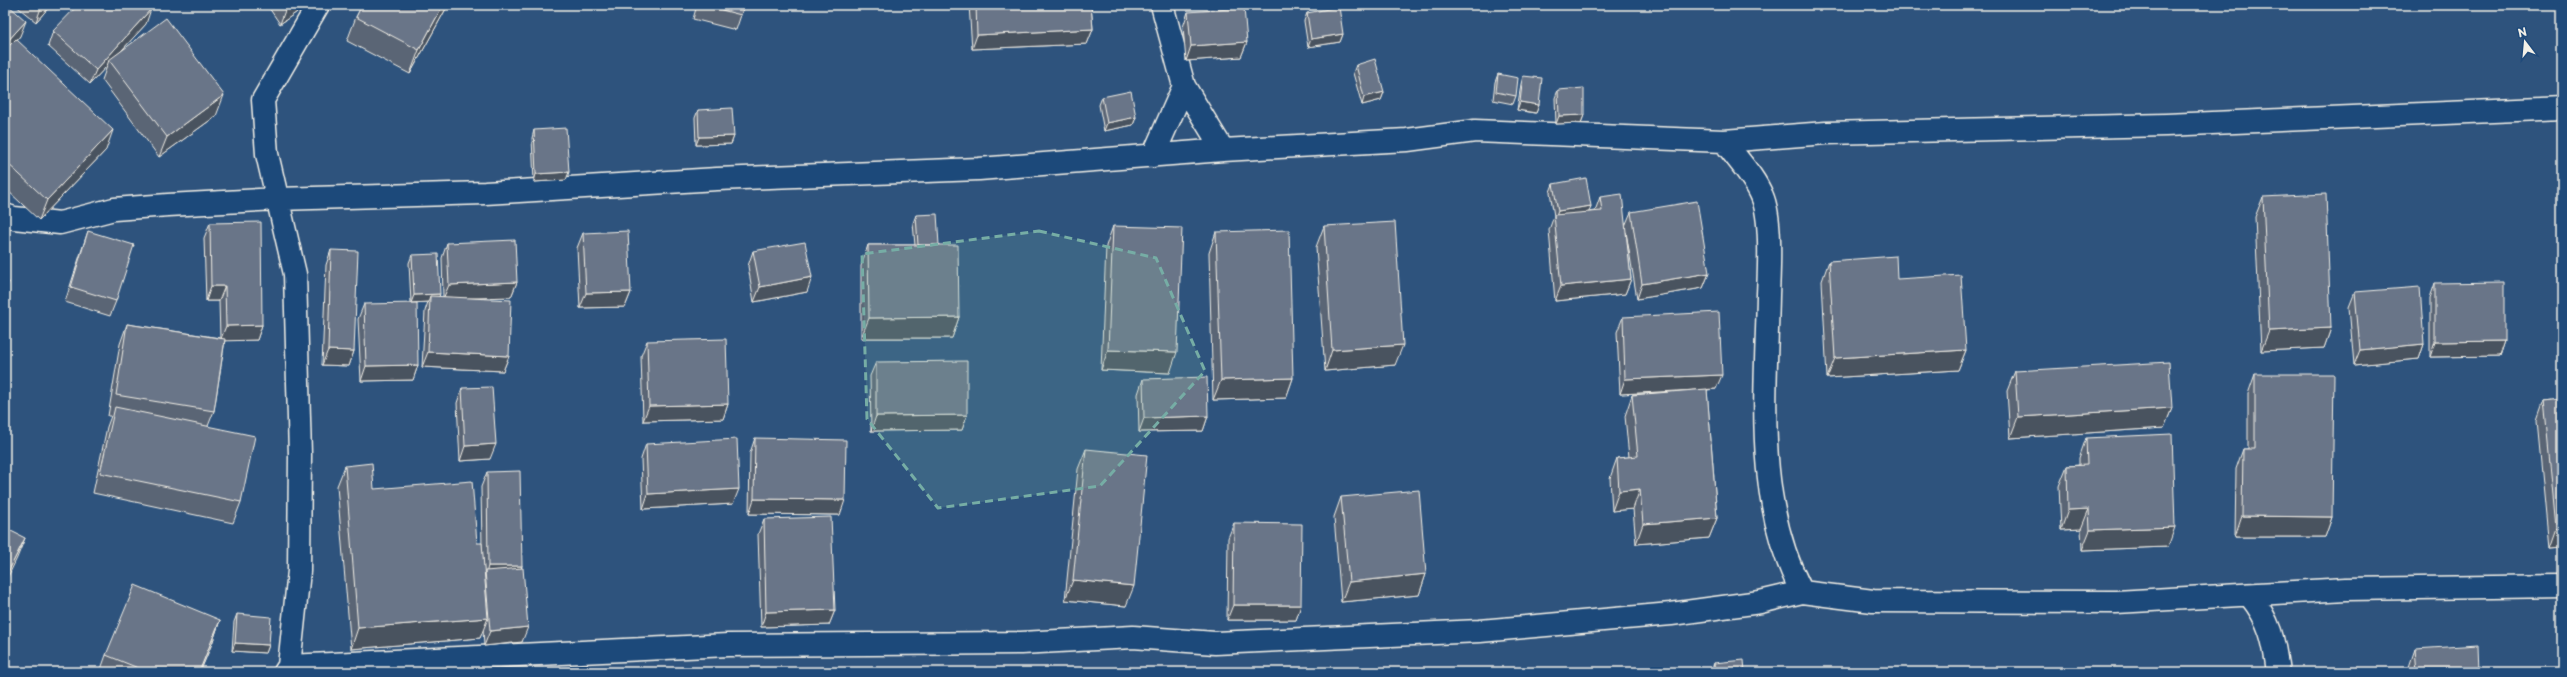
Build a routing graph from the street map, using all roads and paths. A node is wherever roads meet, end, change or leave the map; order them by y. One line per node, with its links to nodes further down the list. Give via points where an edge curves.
1 (318, 5): 8 (street, via 263,100 267,154)
2 (1162, 5): 3 (street)
3 (1184, 86): 6 (street); 7 (street)
4 (2562, 108): 5 (street, via 2166,125 1826,133)
5 (1724, 141): 6 (street, via 1476,131 1407,140); 11 (street, via 1762,196 1767,225 1768,274 1764,404 1767,461 1776,524 1787,565)
6 (1223, 150): 7 (street)
7 (1153, 156): 8 (street, via 978,169 717,179 485,193)
8 (278, 199): 9 (street, via 114,209 60,223); 13 (street, via 295,274 300,455 299,572)
9 (5, 215)
10 (2562, 586): 12 (street, via 2346,589)
11 (1802, 592): 12 (street, via 1873,601 1954,602 2116,602); 13 (street, via 1760,602 1671,614 1480,630 1215,643 1133,637 1022,643 728,645)
12 (2250, 596): 14 (street, via 2264,614 2275,643)
13 (287, 669)
14 (2278, 672)

